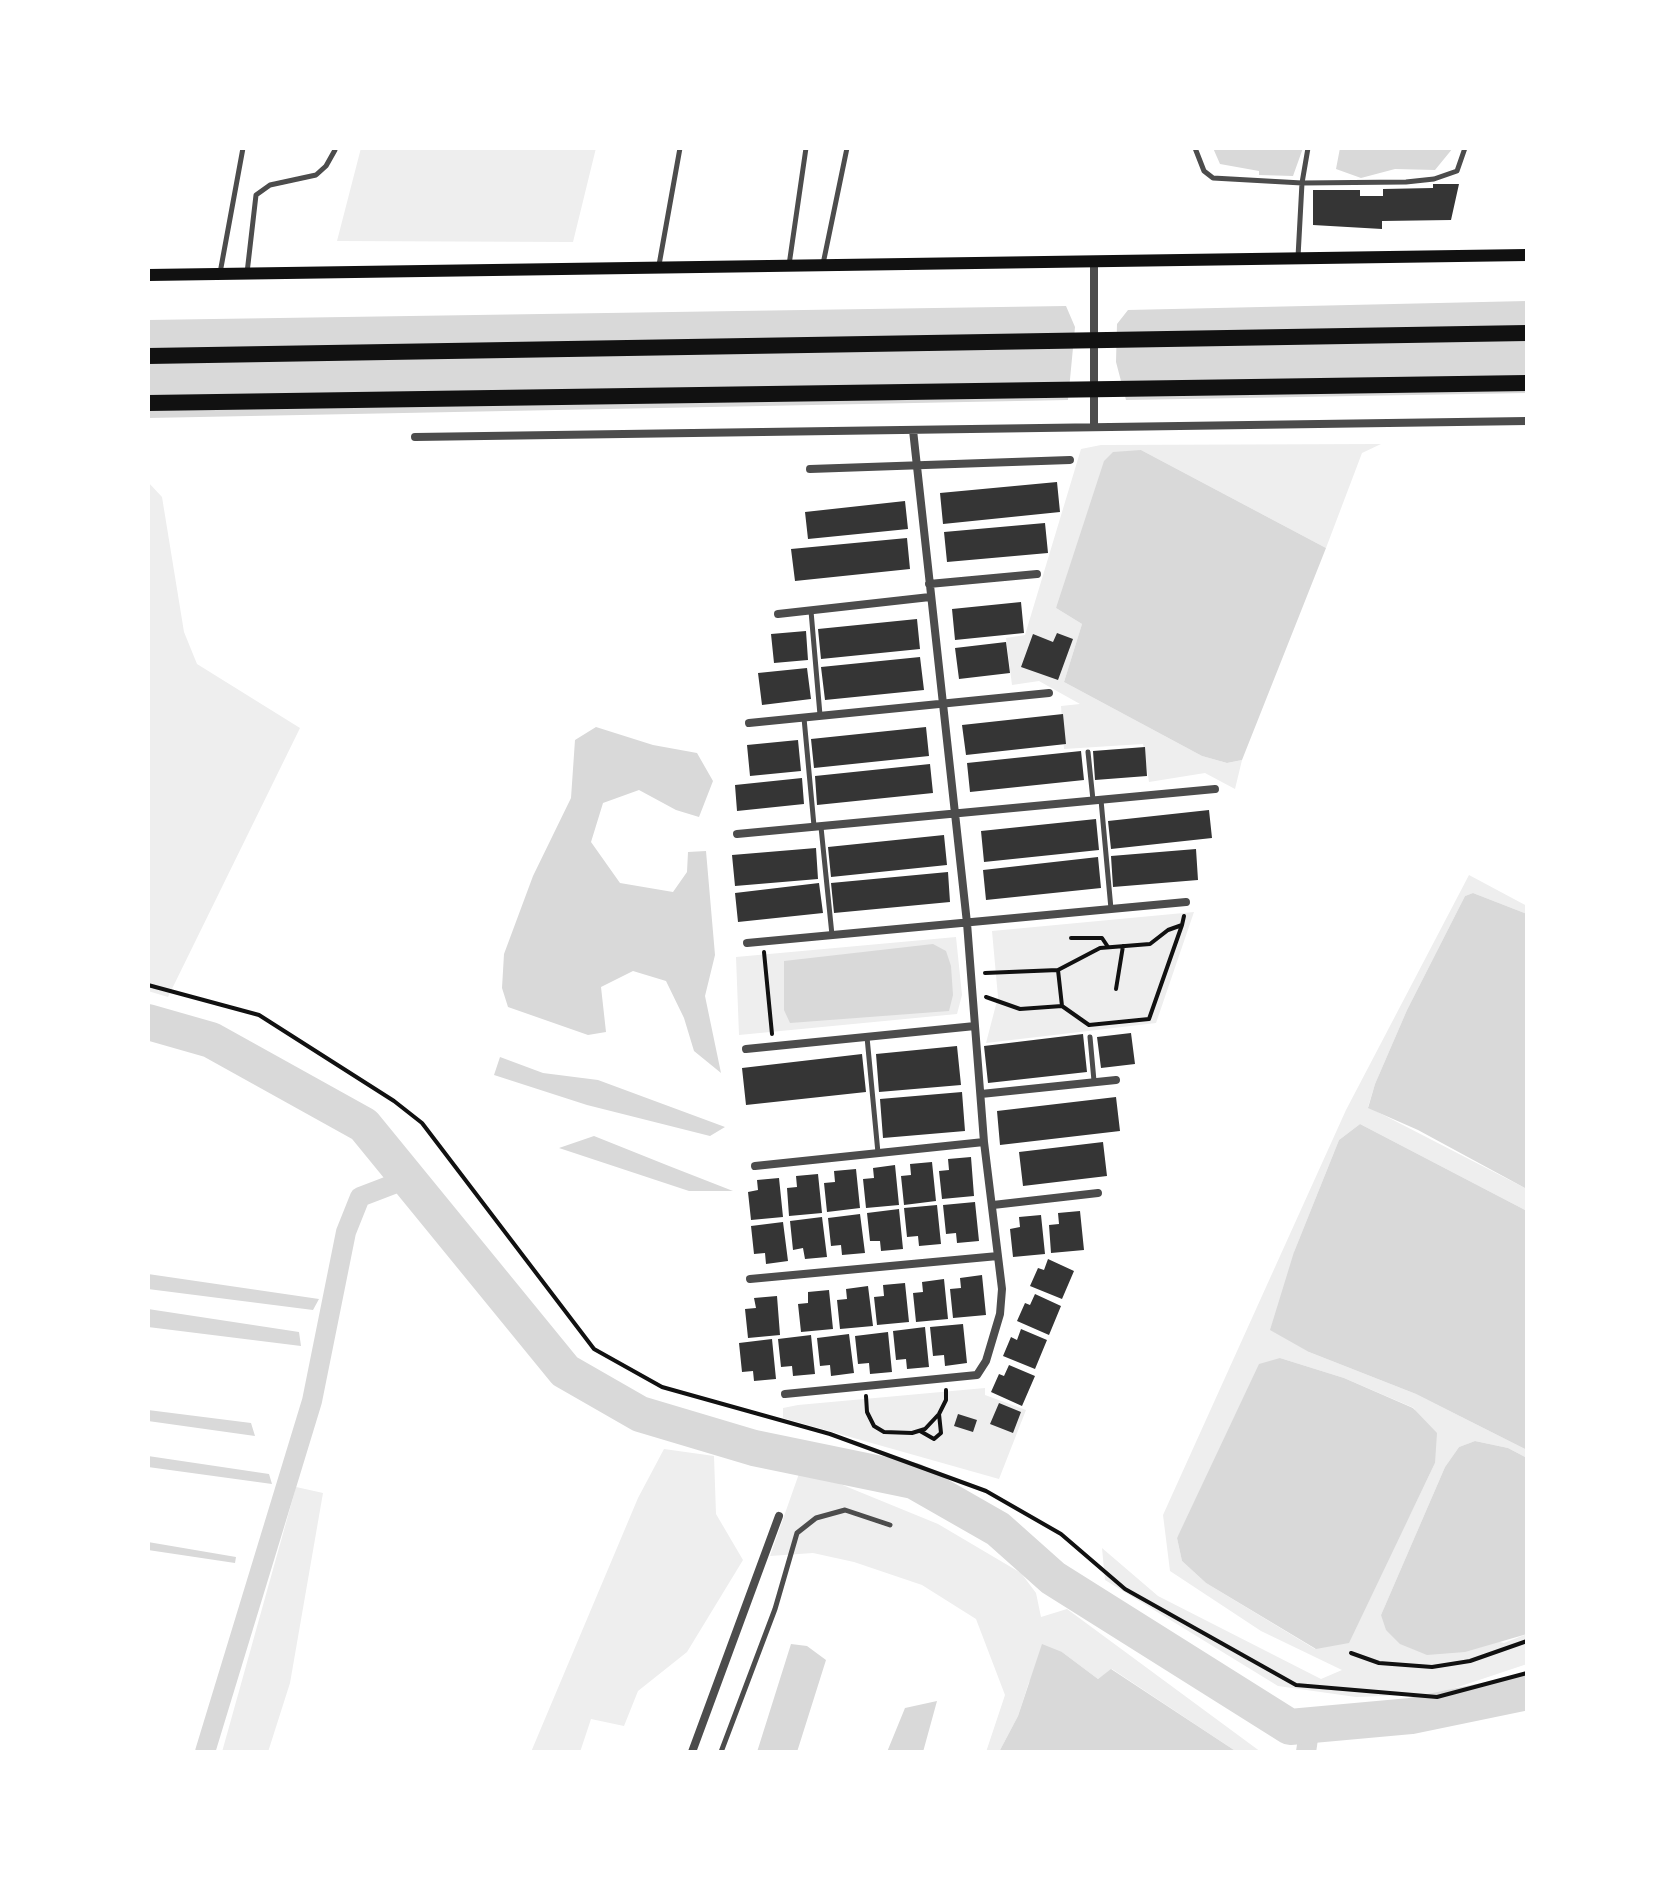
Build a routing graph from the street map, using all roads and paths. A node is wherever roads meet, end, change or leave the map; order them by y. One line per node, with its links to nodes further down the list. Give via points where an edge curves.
1 (243, 148): 16 (lane)
2 (680, 148): 14 (lane)
3 (806, 148): 15 (lane)
4 (847, 148): 13 (lane)
5 (1195, 148): 9 (lane, via 1204,171 1213,178)
6 (1308, 148): 9 (lane)
7 (1465, 148): 9 (lane, via 1457,171 1434,179)
8 (335, 150): 17 (lane, via 316,175 270,185 256,195)
9 (1302, 183): 11 (lane)
10 (1527, 255): 11 (main road)
11 (1298, 258): 12 (main road)
12 (1094, 261): 13 (main road); 24 (street)
13 (822, 265): 15 (main road)
14 (659, 266): 15 (main road); 17 (main road)
15 (789, 266)
16 (219, 274): 17 (main road); 18 (main road)
17 (247, 274)
18 (148, 275)
19 (1527, 333): 20 (highway)
20 (148, 356)
21 (1527, 383): 22 (highway)
22 (148, 403)
23 (1527, 421): 24 (street)
24 (1094, 427): 25 (street)
25 (913, 430): 26 (street); 28 (street)
26 (415, 437)
27 (1070, 460): 28 (street)
28 (918, 463): 29 (street); 31 (street)
29 (810, 469)
30 (1037, 574): 31 (street)
31 (929, 584): 32 (street)
32 (930, 597): 33 (street); 36 (street)
33 (811, 611): 34 (street); 37 (lane)
34 (778, 614)
35 (1049, 693): 36 (street)
36 (943, 703): 37 (street); 43 (street)
37 (820, 715): 38 (street)
38 (804, 717): 39 (street); 44 (lane)
39 (749, 723)
40 (1088, 752): 42 (lane)
41 (1215, 789): 42 (street)
42 (1097, 800): 43 (street); 47 (lane)
43 (955, 813): 44 (street); 48 (street)
44 (818, 826): 45 (street); 50 (lane)
45 (737, 834)
46 (1186, 902): 47 (street); 49 (path)
47 (1111, 909): 48 (street)
48 (967, 923): 50 (street); 57 (street)
49 (1182, 925): 54 (path, via 1150,944); 60 (path, via 1149,1019 1089,1025)
50 (832, 935): 52 (street)
51 (1071, 938): 55 (path, via 1102,938)
52 (763, 941): 53 (street); 64 (path)
53 (747, 943)
54 (1123, 946): 55 (path); 58 (path)
55 (1108, 947): 56 (path)
56 (1058, 970): 57 (path); 60 (path)
57 (971, 974): 59 (street)
58 (1116, 989)
59 (972, 992): 60 (path, via 1020,1009); 61 (street)
60 (1062, 1006)
61 (975, 1026): 62 (street); 68 (street)
62 (867, 1037): 64 (street); 70 (lane)
63 (1090, 1037): 67 (lane)
64 (773, 1047): 65 (street)
65 (746, 1049)
66 (1116, 1080): 67 (street)
67 (1094, 1082): 68 (street)
68 (981, 1094): 69 (street)
69 (984, 1142): 70 (street); 73 (street)
70 (878, 1153): 71 (street)
71 (755, 1166)
72 (1098, 1193): 73 (street)
73 (993, 1205): 74 (street)
74 (998, 1256): 75 (street); 77 (street, via 1000,1314 977,1375)
75 (750, 1279)
76 (945, 1380): 79 (path, via 946,1400)
77 (865, 1386): 78 (street); 80 (path, via 874,1426 884,1432)
78 (785, 1394)
79 (939, 1414): 80 (path); 80 (path, via 941,1433 934,1439)
80 (920, 1431)
81 (779, 1516): 85 (street)
82 (890, 1525): 86 (lane, via 845,1510 816,1518 797,1533 775,1609)
83 (1527, 1641): 84 (path, via 1470,1661 1432,1667 1379,1663)
84 (1351, 1653)
85 (692, 1752)
86 (721, 1752)

